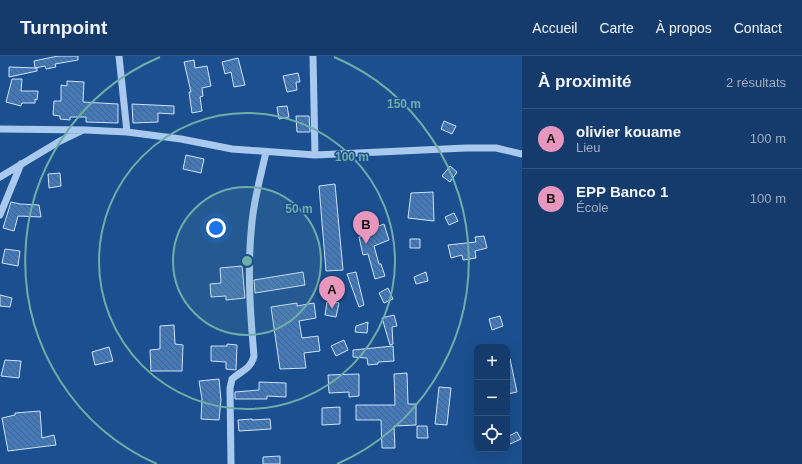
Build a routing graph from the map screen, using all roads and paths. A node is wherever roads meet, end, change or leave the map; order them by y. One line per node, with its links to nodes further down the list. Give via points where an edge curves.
1 (119, 56): 5 (street)
2 (313, 56): 8 (street)
3 (0, 129): 4 (street)
4 (85, 130): 5 (street); 9 (street, via 60,141)
5 (127, 132): 6 (street)
6 (266, 152): 8 (street); 12 (street, via 252,220 250,249 250,308 254,356 247,369 232,379 230,388)
7 (522, 154): 8 (street, via 496,148 466,148)
8 (316, 155)
9 (21, 164): 10 (street); 11 (street)
10 (0, 177)
11 (0, 215)
12 (232, 464)

